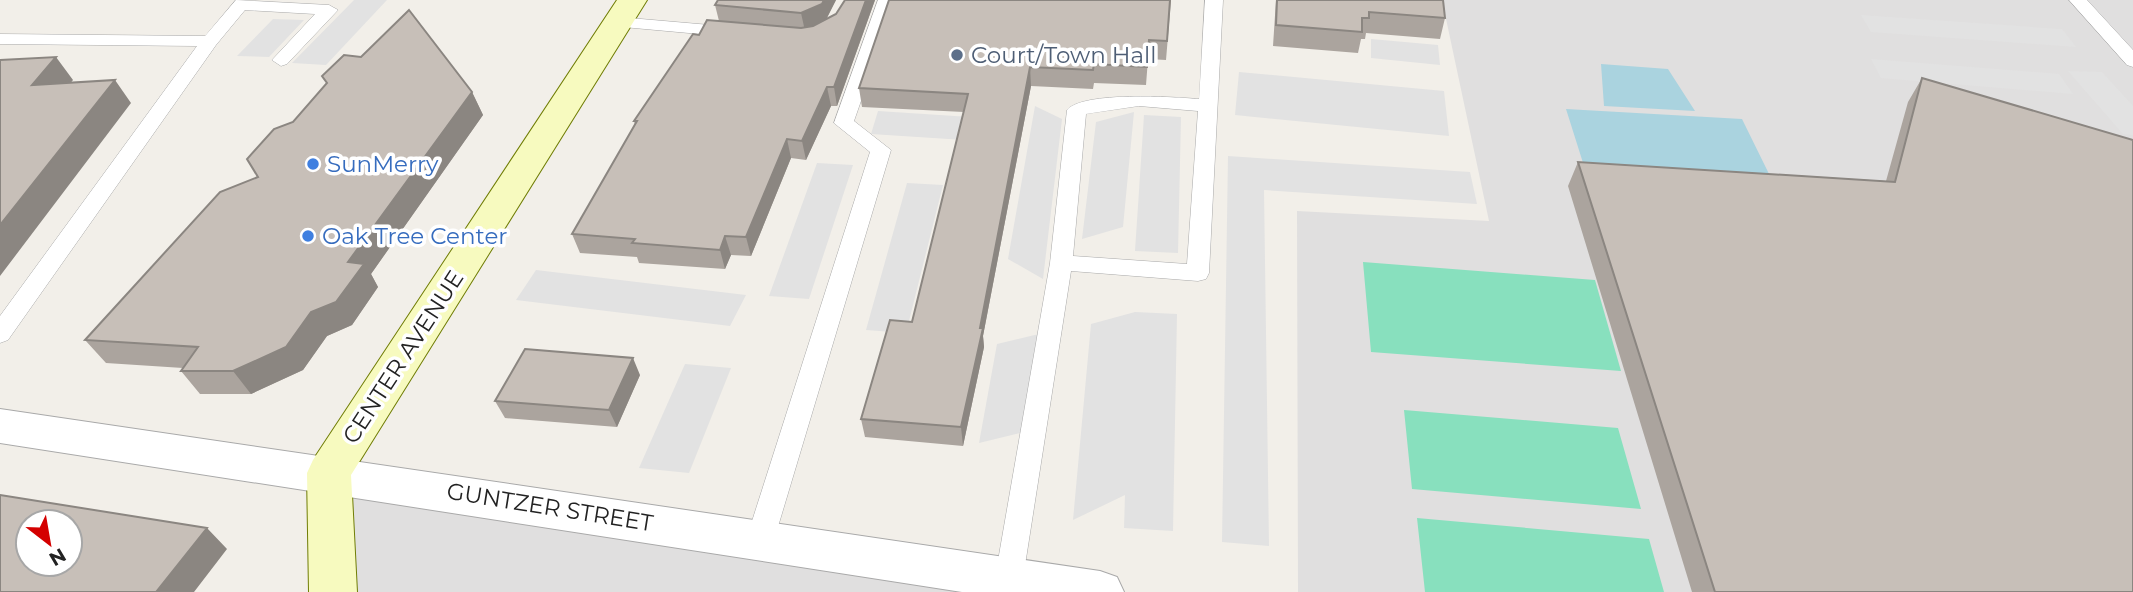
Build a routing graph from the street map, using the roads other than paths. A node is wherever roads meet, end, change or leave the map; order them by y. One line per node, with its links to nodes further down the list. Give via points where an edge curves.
1 (887, 0): 16 (lane, via 844,123 881,149)
2 (1214, 0): 11 (lane)
3 (2078, 0): 10 (lane)
4 (243, 3): 8 (lane); 9 (lane, via 329,10)
5 (625, 11): 6 (lane); 15 (main road, CENTER AVENUE)
6 (752, 34)
7 (0, 39): 8 (lane)
8 (210, 41): 13 (lane)
9 (281, 60)
10 (2133, 61)
11 (1208, 106): 12 (lane, via 1139,100 1077,110); 12 (lane, via 1198,273)
12 (1060, 263): 17 (lane)
13 (0, 334)
14 (0, 426): 15 (street, GUNTZER STREET)
15 (330, 473): 16 (street, GUNTZER STREET); 18 (main road)
16 (760, 540): 17 (street, GUNTZER STREET)
17 (1009, 578): 19 (street, GUNTZER STREET)
18 (333, 592)
19 (1100, 592)

